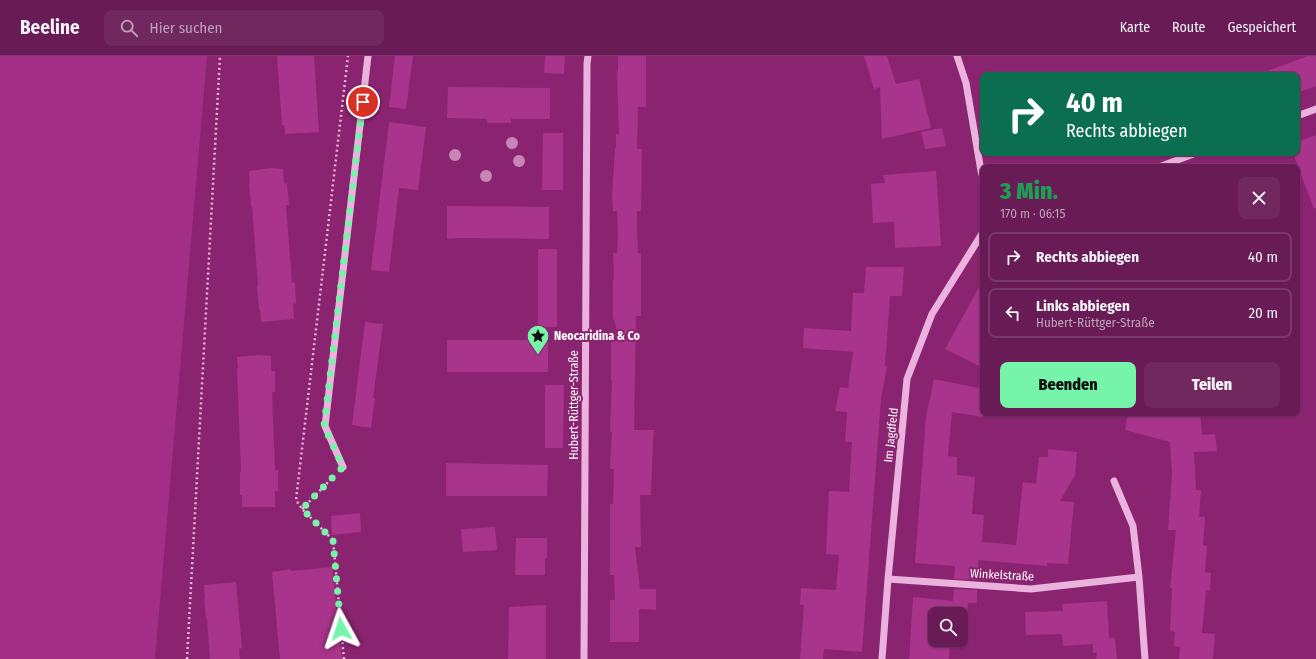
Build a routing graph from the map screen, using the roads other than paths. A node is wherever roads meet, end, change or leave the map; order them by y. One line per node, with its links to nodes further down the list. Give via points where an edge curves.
1 (368, 56): 10 (street, via 324,426)
2 (588, 56): 14 (street, Hubert-Rüttger-Straße)
3 (957, 56): 8 (street, via 966,83)
4 (1316, 108): 5 (street)
5 (1300, 115)
6 (1188, 156): 7 (street)
7 (1167, 164)
8 (980, 165)
9 (980, 237): 13 (street, Im Jagdfeld, via 932,314 907,379)
10 (343, 467)
11 (1114, 481): 12 (street, via 1133,526)
12 (1139, 577): 13 (street, Winkelstraße, via 1031,589); 16 (street)
13 (888, 579): 15 (street, Im Jagdfeld)
14 (584, 659)
15 (882, 659)
16 (1145, 659)

